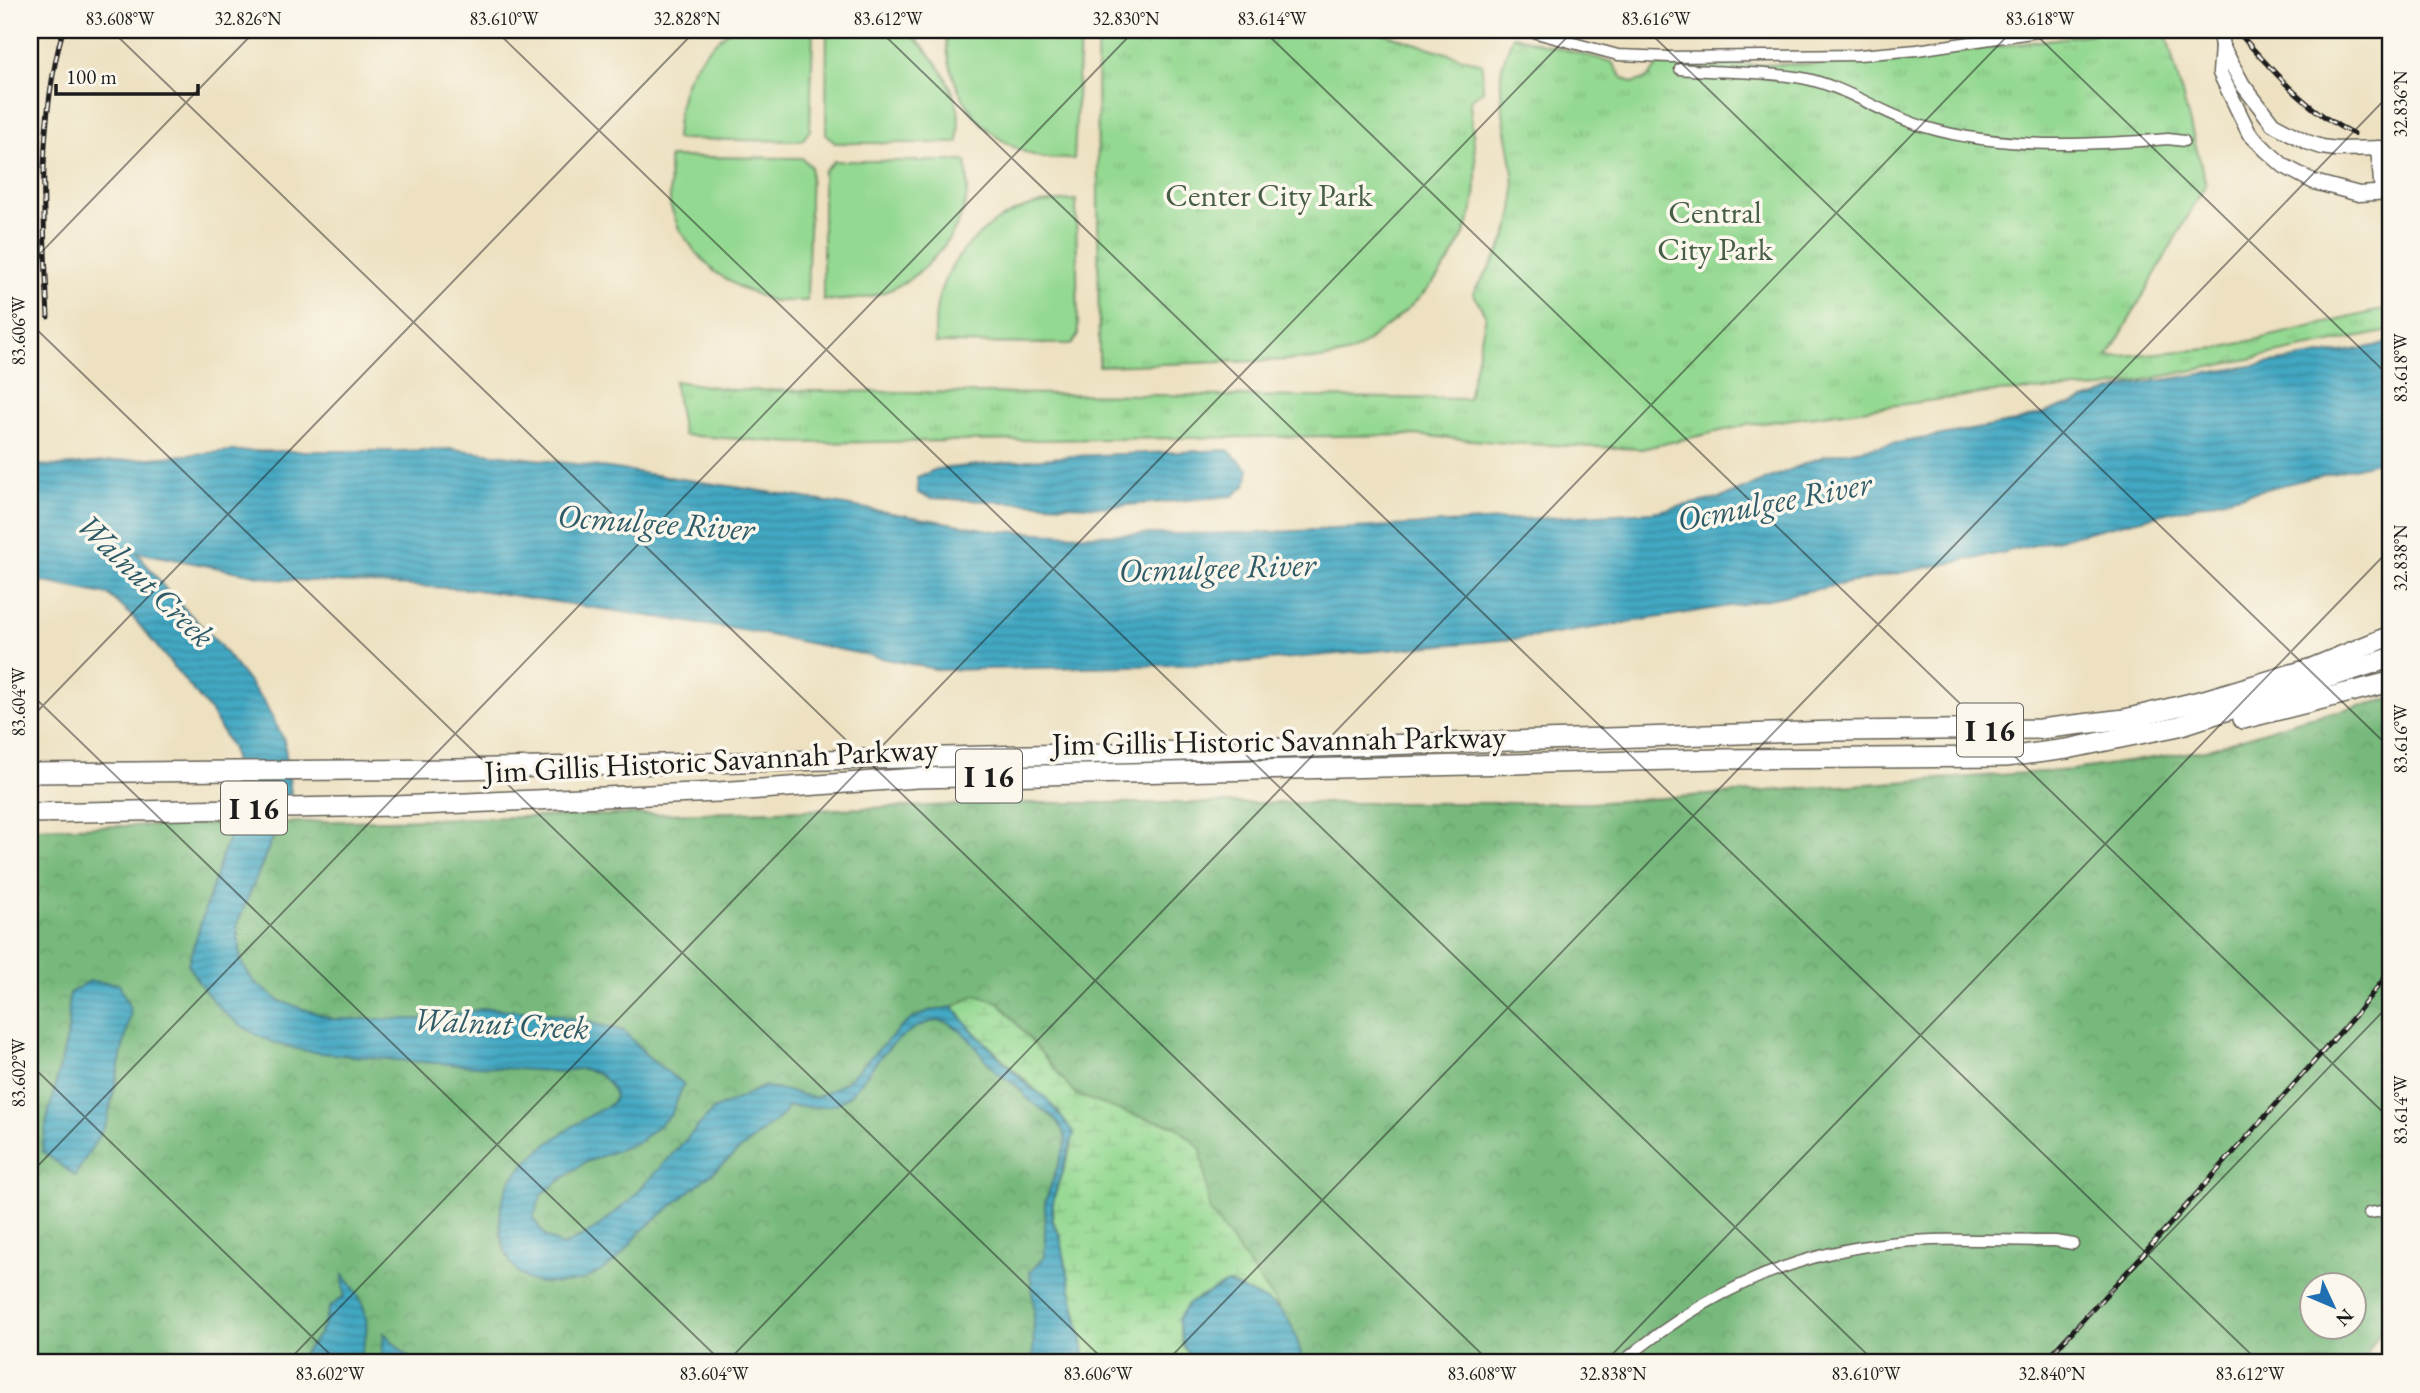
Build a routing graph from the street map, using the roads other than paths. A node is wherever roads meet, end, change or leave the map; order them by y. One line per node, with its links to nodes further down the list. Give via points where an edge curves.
1 (1525, 30): 2 (street, via 1618,55 1670,57 1859,55)
2 (2051, 30)
3 (2219, 30): 4 (street)
4 (2222, 46): 7 (street, via 2243,85 2273,124 2322,147); 8 (street, via 2220,73 2249,133 2267,151 2314,181 2358,194)
5 (1680, 69): 6 (street, via 1803,78 1925,127 1960,135 2066,145)
6 (2184, 141)
7 (2384, 148): 8 (street)
8 (2386, 192)
9 (2390, 636): 13 (highway, Jim Gillis Historic Savannah Parkway / I 16, via 2312,668 2204,700 2124,719 2040,729 1848,730 457,769)
10 (2390, 658): 12 (highway, Jim Gillis Historic Savannah Parkway / I 16)
11 (2390, 682): 12 (highway, via 2239,720)
12 (2179, 726): 14 (highway, Jim Gillis Historic Savannah Parkway / I 16, via 2067,749 1994,758 1718,759 957,777 396,806)
13 (30, 773)
14 (30, 813)
15 (2390, 1210): 16 (street)
16 (2369, 1213)
17 (2073, 1244): 18 (street, via 1893,1242 1817,1256 1708,1301 1651,1337)
18 (1621, 1363)

